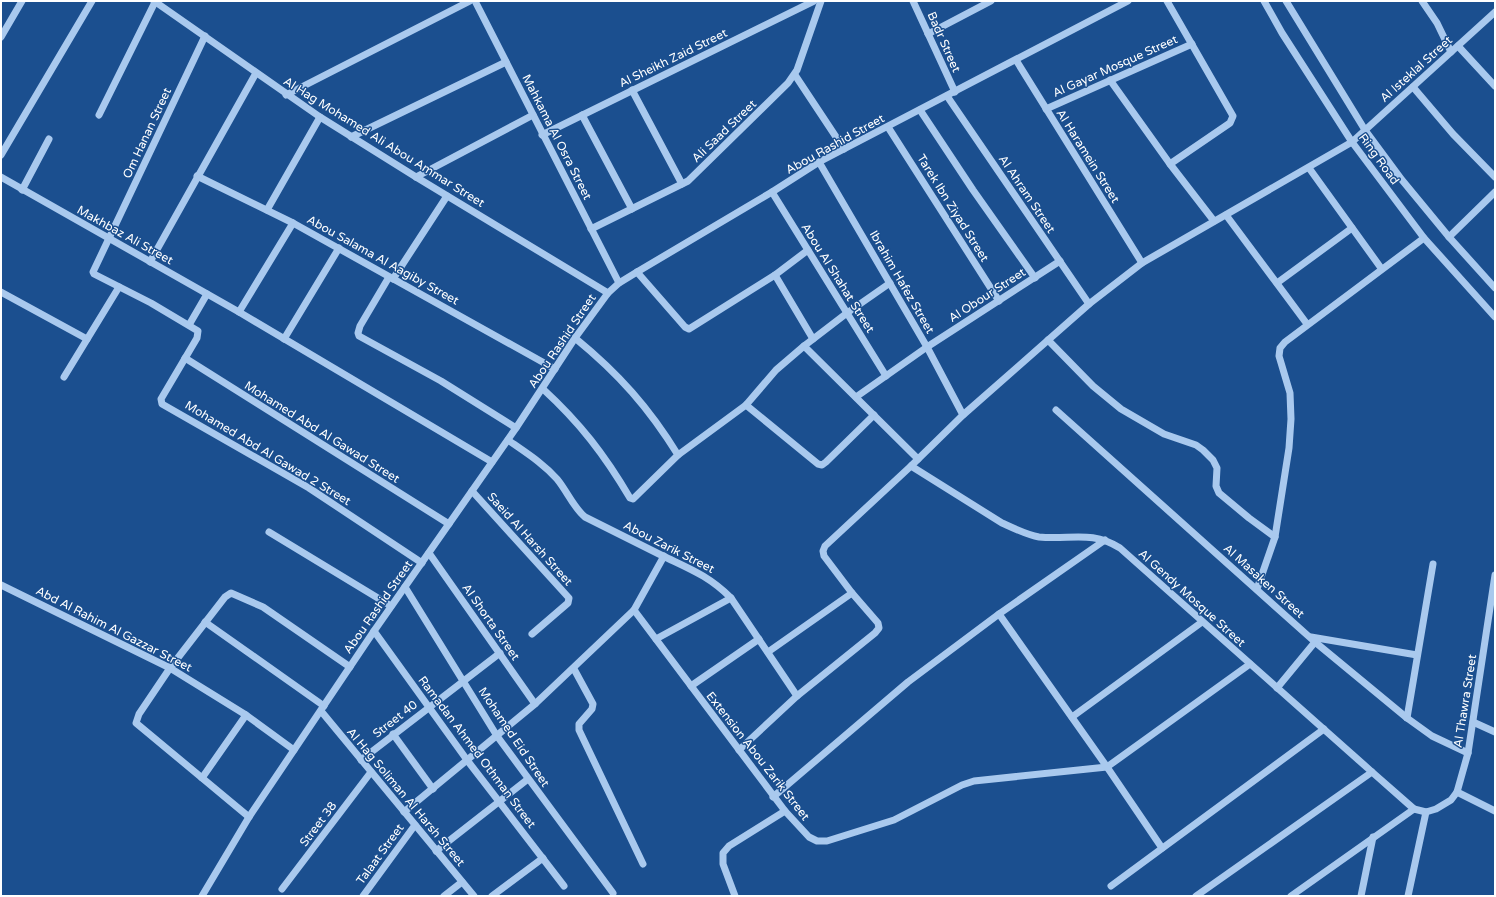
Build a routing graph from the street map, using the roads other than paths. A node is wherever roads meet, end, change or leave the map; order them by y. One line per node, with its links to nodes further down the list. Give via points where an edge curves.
1 (22, 1): 17 (street)
2 (92, 1): 46 (street)
3 (154, 1): 18 (street, Al Hag Mohamed Ali Abou Ammar Street); 35 (street)
4 (470, 1): 31 (street)
5 (475, 1): 23 (street, Mahkama Al Osra Street)
6 (814, 1): 29 (street, Al Sheikh Zaid Street)
7 (821, 1): 25 (street, Ali Saad Street)
8 (913, 1): 16 (street, Badr Street)
9 (991, 1): 16 (street)
10 (1128, 1): 22 (street, Abou Rashid Street)
11 (1167, 1): 19 (street, Al Gayar Mosque Street)
12 (1264, 1): 44 (street, Ring Road)
13 (1286, 1): 40 (street, Ring Road)
14 (1422, 1): 21 (street, via 1437,23)
15 (1495, 12): 20 (street, Al Isteklal Street)
16 (928, 34): 30 (street, Badr Street)
17 (1, 36)
18 (205, 36): 24 (street, Al Hag Mohamed Ali Abou Ammar Street); 68 (street, Om Hanan Street)
19 (1192, 44): 26 (street, Al Gayar Mosque Street); 48 (street, Al Gayar Mosque Street, via 1232,113 1233,119)
20 (1458, 46): 21 (street, Al Isteklal Street); 27 (street)
21 (1451, 52): 28 (street, Al Isteklal Street)
22 (1016, 60): 30 (street, Abou Rashid Street); 33 (street, Al Haramein Street)
23 (506, 62): 36 (street, Mahkama Al Osra Street); 42 (street)
24 (256, 73): 31 (street, Al Hag Mohamed Ali Abou Ammar Street); 50 (street)
25 (794, 75): 45 (street); 54 (street, Ali Saad Street)
26 (1110, 80): 33 (street, Al Gayar Mosque Street); 48 (street)
27 (1495, 85)
28 (1413, 87): 40 (street, Al Isteklal Street); 52 (street)
29 (632, 90): 37 (street, Al Sheikh Zaid Street); 54 (street)
30 (955, 92): 32 (street, Abou Rashid Street)
31 (286, 95): 38 (street, Al Hag Mohamed Ali Abou Ammar Street)
32 (947, 96): 34 (street, Abou Rashid Street); 71 (street, Al Ahram Street)
33 (1046, 109): 73 (street, Al Haramein Street)
34 (920, 110): 39 (street, Abou Rashid Street); 78 (street)
35 (99, 115)
36 (533, 115): 41 (street, Mahkama Al Osra Street); 53 (street)
37 (582, 115): 41 (street, Al Sheikh Zaid Street); 59 (street)
38 (320, 117): 42 (street, Al Hag Mohamed Ali Abou Ammar Street); 60 (street)
39 (888, 127): 45 (street, Abou Rashid Street); 87 (street, Tarek Ibn Ziyad Street)
40 (1365, 130): 44 (street, Al Isteklal Street); 66 (street, Ring Road)
41 (542, 135): 65 (street, Mahkama Al Osra Street)
42 (351, 137): 53 (street, Al Hag Mohamed Ali Abou Ammar Street)
43 (49, 139): 55 (street)
44 (1352, 142): 49 (street, Al Isteklal Street); 67 (street, Ring Road)
45 (844, 149): 47 (street, Abou Rashid Street)
46 (1, 155)
47 (819, 162): 56 (street, Abou Rashid Street); 80 (street, Ibrahim Hafez Street)
48 (1170, 164): 62 (street)
49 (1309, 168): 61 (street, Al Isteklal Street); 64 (street)
50 (198, 176): 60 (street, Abou Salama Al Aagiby Street); 72 (street)
51 (1, 177): 55 (street, Makhbaz Ali Street)
52 (1495, 177)
53 (416, 178): 57 (street, Al Hag Mohamed Ali Abou Ammar Street)
54 (682, 184): 59 (street, Ali Saad Street)
55 (22, 190): 68 (street, Makhbaz Ali Street)
56 (772, 192): 70 (street, Abou Al Shahat Street); 75 (street, Abou Rashid Street)
57 (447, 196): 77 (street); 85 (street, Al Hag Mohamed Ali Abou Ammar Street)
58 (1493, 197): 66 (street)
59 (632, 209): 65 (street, Ali Saad Street)
60 (267, 210): 63 (street, Abou Salama Al Aagiby Street)
61 (1226, 214): 62 (street, Al Isteklal Street); 81 (street)
62 (1214, 221): 73 (street, Al Isteklal Street)
63 (293, 223): 69 (street, Abou Salama Al Aagiby Street); 89 (street)
64 (1352, 228): 74 (street); 81 (street)
65 (591, 229): 79 (street, Mahkama Al Osra Street)
66 (1449, 237): 83 (street, Ring Road)
67 (1424, 238): 74 (street); 91 (street, Ring Road)
68 (109, 239): 72 (street, Makhbaz Ali Street); 82 (street, Om Hanan Street, via 93,272)
69 (339, 248): 77 (street, Abou Salama Al Aagiby Street); 96 (street)
70 (808, 250): 76 (street); 90 (street, Abou Al Shahat Street)
71 (1060, 261): 78 (street, Al Obour Street); 88 (street, Al Ahram Street)
72 (150, 262): 86 (street, Makhbaz Ali Street)
73 (1142, 263): 88 (street, Al Isteklal Street)
74 (1381, 268): 92 (street)
75 (637, 272): 76 (street, via 685,327 690,329); 79 (street, Abou Rashid Street)
76 (775, 275): 97 (street)
77 (391, 278): 102 (street, Abou Salama Al Aagiby Street); 111 (street, via 360,326 359,336 441,381)
78 (1034, 278): 87 (street, Al Obour Street)
79 (619, 283): 85 (street, Abou Rashid Street)
80 (890, 283): 90 (street); 100 (street, Ibrahim Hafez Street)
81 (1277, 283): 92 (street)
82 (119, 287): 93 (street); 95 (street)
83 (1495, 288)
84 (1, 292): 95 (street)
85 (608, 292): 94 (street, Abou Rashid Street)
86 (206, 294): 89 (street, Makhbaz Ali Street); 93 (street)
87 (999, 301): 100 (street, Al Obour Street)
88 (1089, 304): 98 (street, Al Isteklal Street)
89 (239, 312): 96 (street, Makhbaz Ali Street)
90 (847, 313): 97 (street); 103 (street, Abou Al Shahat Street)
91 (1495, 318)
92 (1307, 324): 120 (street, via 1280,348 1279,356 1290,393 1291,419)
93 (188, 325): 101 (street, via 196,329 198,334)
94 (576, 338): 102 (street, Abou Rashid Street); 113 (street, via 628,386 662,429)
95 (87, 339): 104 (street)
96 (284, 339): 115 (street, Makhbaz Ali Street)
97 (812, 339): 99 (street)
98 (1048, 340): 110 (street, Al Isteklal Street); 120 (street, via 1093,386 1121,409 1164,434 1203,450 1217,468 1216,486 1219,493)
99 (804, 346): 106 (street); 107 (street, via 776,370)
100 (927, 347): 103 (street, Al Obour Street); 110 (street, Ibrahim Hafez Street)
101 (185, 358): 118 (street, Mohamed Abd Al Gawad Street); 124 (street, Mohamed Abd Al Gawad 2 Street, via 161,399 162,404 310,488)
102 (555, 369): 105 (street, Abou Rashid Street)
103 (886, 376): 106 (street, Al Obour Street)
104 (64, 377)
105 (543, 389): 111 (street, Abou Rashid Street); 113 (street, via 600,450 631,499 635,498)
106 (856, 397): 109 (street)
107 (746, 405): 109 (street, via 822,465); 113 (street)
108 (1056, 410): 129 (street, Al Masaken Street)
109 (874, 414): 114 (street)
110 (963, 415): 114 (street, Al Isteklal Street)
111 (516, 428): 112 (street, Abou Rashid Street)
112 (508, 440): 115 (street, Abou Rashid Street); 123 (street, Abou Zarik Street, via 550,472 582,514)
113 (678, 455)
114 (918, 459): 116 (street, Al Isteklal Street)
115 (492, 462): 117 (street, Abou Rashid Street)
116 (911, 466): 121 (street, Al Gendy Mosque Street, via 1002,523 1024,532 1039,537 1085,536); 130 (street, Al Isteklal Street, via 825,546 824,556)
117 (472, 491): 118 (street, Abou Rashid Street); 138 (street, Saeid Al Harsh Street, via 569,598 568,603)
118 (449, 524): 122 (street, Abou Rashid Street)
119 (269, 532): 132 (street)
120 (1275, 537): 129 (street)
121 (1106, 540): 134 (street); 136 (street, Al Gendy Mosque Street, via 1120,548)
122 (428, 553): 124 (street, Abou Rashid Street); 143 (street, Al Shorta Street)
123 (664, 556): 131 (street, Abou Zarik Street, via 706,576); 133 (street)
124 (422, 563): 128 (street, Abou Rashid Street)
125 (1433, 564): 144 (street)
126 (1495, 575): 159 (street, Al Thawra Street)
127 (1, 585): 147 (street, Abd Al Rahim Al Gazzar Street)
128 (405, 587): 132 (street, Abou Rashid Street); 149 (street, Mohamed Eid Street)
129 (1257, 589): 141 (street, Al Masaken Street)
130 (852, 593): 142 (street); 152 (street, Al Isteklal Street, via 878,623 879,628)
131 (731, 598): 139 (street); 140 (street, Abou Zarik Street)
132 (391, 606): 137 (street, Abou Rashid Street)
133 (634, 610): 139 (street, Extension Abou Zarik Street); 148 (street)
134 (999, 614): 157 (street); 176 (street, via 908,682)
135 (205, 622): 146 (street, via 226,595 231,593 262,607); 147 (street); 155 (street, Al Hag Soliman Al Harsh Street)
136 (1202, 622): 145 (street, Al Gendy Mosque Street); 157 (street)
137 (374, 631): 146 (street, Abou Rashid Street); 154 (street, Ramadan Ahmed Othman Street)
138 (532, 634)
139 (656, 639): 150 (street, Extension Abou Zarik Street)
140 (759, 639): 142 (street, Abou Zarik Street); 150 (street)
141 (1313, 640): 144 (street); 151 (street); 158 (street, Al Masaken Street)
142 (768, 652): 152 (street, Abou Zarik Street)
143 (500, 653): 149 (street, Street 40); 153 (street, Al Shorta Street)
144 (1417, 655): 158 (street)
145 (1250, 664): 151 (street, Al Gendy Mosque Street); 169 (street)
146 (350, 667): 155 (street, Abou Rashid Street)
147 (170, 668): 156 (street, Abd Al Rahim Al Gazzar Street); 172 (street, via 139,714 136,723)
148 (574, 668): 153 (street); 189 (street, via 593,704 592,709 579,724 579,730)
149 (463, 681): 154 (street, Street 40); 163 (street, Mohamed Eid Street)
150 (690, 686): 165 (street, Extension Abou Zarik Street)
151 (1277, 688): 160 (street, Al Gendy Mosque Street)
152 (798, 696): 165 (street)
153 (536, 704): 163 (street)
154 (429, 707): 162 (street, Street 40); 168 (street, Ramadan Ahmed Othman Street)
155 (322, 708): 164 (street, Abou Rashid Street); 167 (street, Al Hag Soliman Al Harsh Street)
156 (246, 715): 164 (street, Abd Al Rahim Al Gazzar Street); 172 (street)
157 (1072, 717): 169 (street)
158 (1407, 718): 166 (street, Al Masaken Street, via 1432,736)
159 (1473, 722): 161 (street); 166 (street, Al Thawra Street)
160 (1324, 729): 171 (street, Al Gendy Mosque Street); 186 (street)
161 (1495, 732)
162 (393, 734): 167 (street, Street 40); 174 (street)
163 (497, 736): 168 (street); 173 (street, Mohamed Eid Street)
164 (294, 750): 183 (street, Abou Rashid Street)
165 (738, 750): 176 (street, Extension Abou Zarik Street)
166 (1468, 753): 175 (street, Al Thawra Street)
167 (361, 760): 170 (street, Al Hag Soliman Al Harsh Street)
168 (467, 760): 174 (street); 177 (street, Ramadan Ahmed Othman Street)
169 (1107, 767): 179 (street, Extension Abou Zarik Street, via 974,781 894,820 826,841 817,841 809,837); 186 (street)
170 (371, 772): 180 (street, Al Hag Soliman Al Harsh Street); 193 (street, Street 38)
171 (1372, 772): 178 (street, Al Gendy Mosque Street); 201 (street)
172 (202, 778): 183 (street)
173 (528, 779): 177 (street); 194 (street, Mohamed Eid Street)
174 (433, 789): 180 (street)
175 (1457, 792): 181 (street, via 1444,805); 182 (street)
176 (773, 797): 179 (street, Extension Abou Zarik Street)
177 (499, 802): 187 (street); 188 (street, Ramadan Ahmed Othman Street)
178 (1414, 809): 181 (street, Al Gendy Mosque Street); 185 (street)
179 (785, 811): 200 (street, via 729,846 723,853 723,864)
180 (404, 812): 184 (street, Al Hag Soliman Al Harsh Street)
181 (1426, 812): 204 (street)
182 (1495, 812)
183 (249, 817): 195 (street, Abou Rashid Street)
184 (415, 825): 187 (street, Al Hag Soliman Al Harsh Street); 196 (street, Talaat Street)
185 (1373, 837): 202 (street); 203 (street)
186 (1162, 848): 192 (street)
187 (436, 851): 190 (street, Al Hag Soliman Al Harsh Street)
188 (543, 858): 191 (street, Ramadan Ahmed Othman Street); 199 (street)
189 (643, 864)
190 (462, 882): 197 (street); 198 (street, Al Hag Soliman Al Harsh Street)
191 (564, 886)
192 (1111, 886)
193 (282, 889)
194 (612, 893)
195 (202, 896)
196 (363, 896)
197 (444, 896)
198 (474, 896)
199 (492, 896)
200 (735, 896)
201 (1196, 896)
202 (1291, 896)
203 (1361, 896)
204 (1408, 896)

